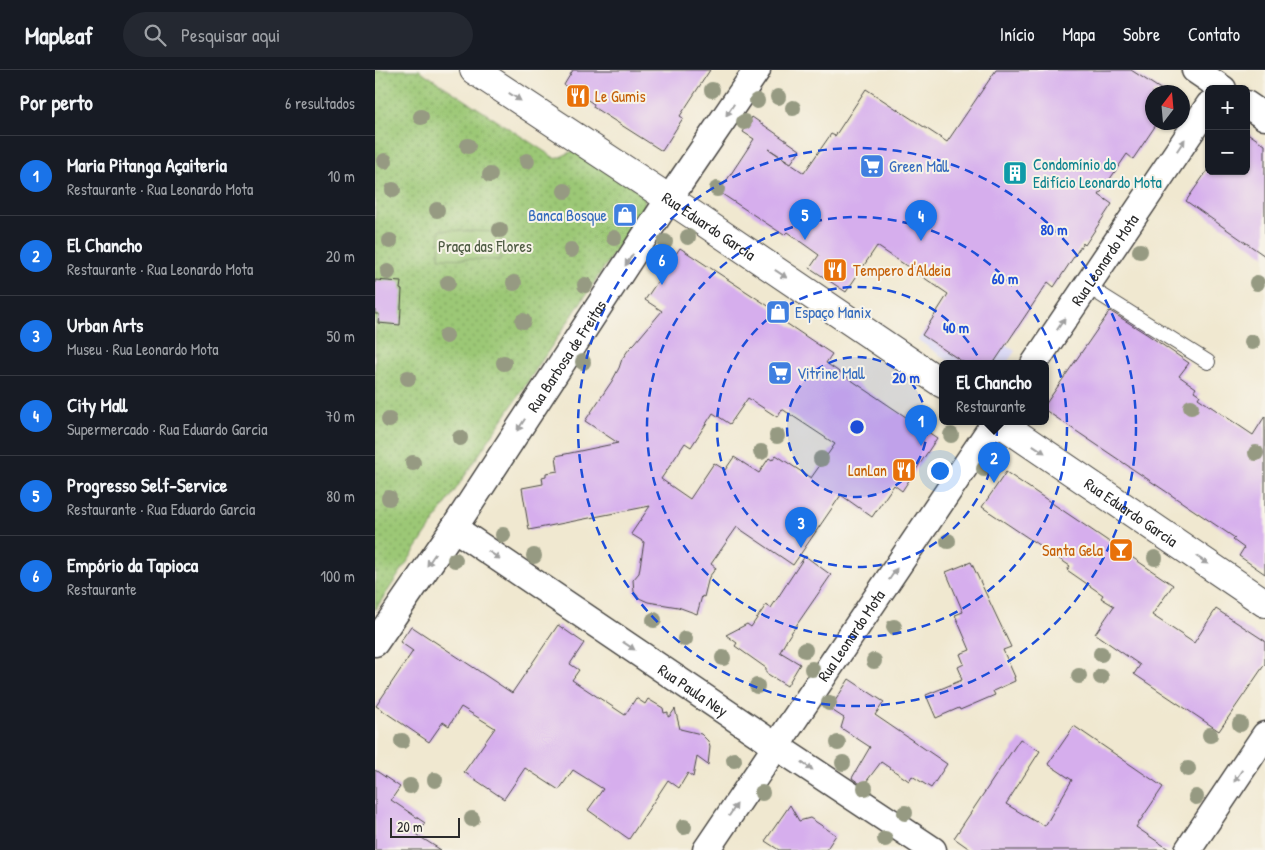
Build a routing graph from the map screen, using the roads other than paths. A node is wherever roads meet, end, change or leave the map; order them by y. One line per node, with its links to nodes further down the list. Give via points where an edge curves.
1 (474, 70): 8 (main road, Rua Eduardo Garcia, one-way to 8)
2 (757, 70): 8 (street, Rua Barbosa de Freitas, one-way to 8)
3 (1195, 70): 4 (street)
4 (1217, 85)
5 (1250, 107): 7 (street)
6 (1205, 112): 9 (street, Rua Leonardo Mota, one-way to 6)
7 (1265, 117)
8 (669, 199): 12 (main road, Rua Eduardo Garcia, one-way to 12); 15 (street, Rua Barbosa de Freitas, one-way to 15)
9 (1087, 286): 10 (street, Rua Leonardo Mota, one-way to 9); 11 (lane)
10 (1037, 360)
11 (1208, 362)
12 (939, 381)
13 (995, 425): 19 (street, Rua Leonardo Mota, one-way to 13)
14 (1001, 425): 16 (main road, Rua Eduardo Garcia, one-way to 16)
15 (454, 528): 17 (street, Rua Barbosa de Freitas, one-way to 17); 19 (street, Rua Paula Ney, one-way to 19)
16 (1265, 603)
17 (375, 643)
18 (1265, 735): 22 (street, one-way to 22)
19 (776, 746): 20 (street, Rua Leonardo Mota, one-way to 19); 21 (street, Rua Paula Ney, one-way to 21)
20 (706, 850)
21 (933, 850)
22 (1188, 850)

